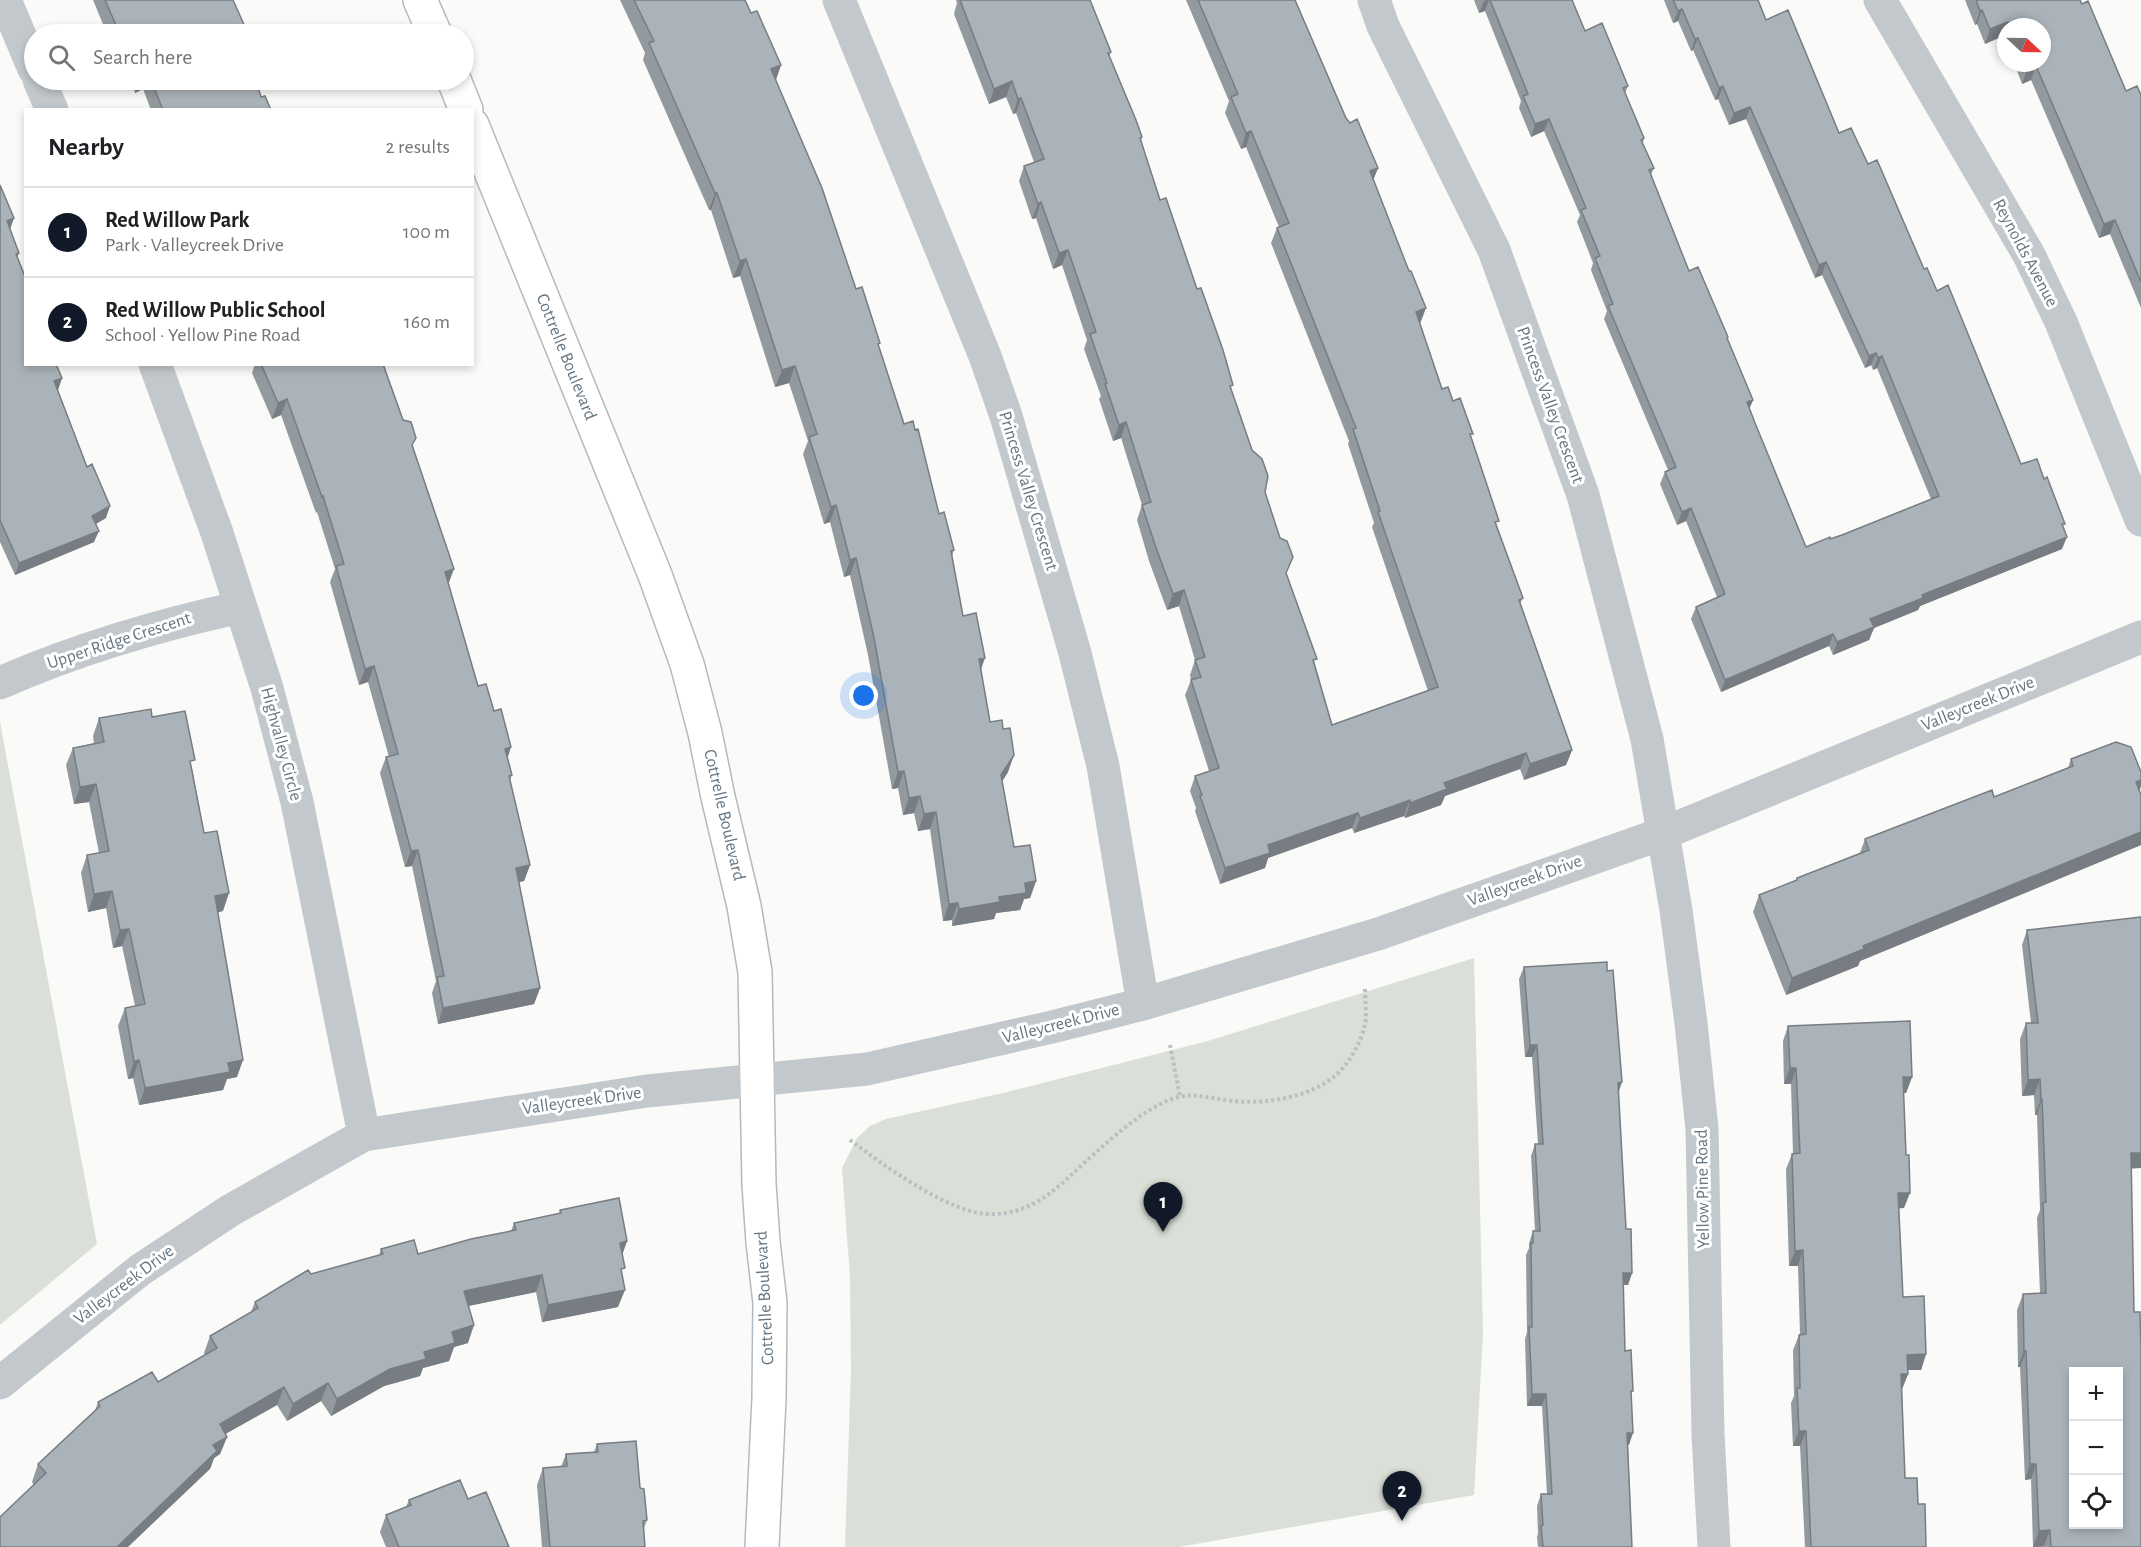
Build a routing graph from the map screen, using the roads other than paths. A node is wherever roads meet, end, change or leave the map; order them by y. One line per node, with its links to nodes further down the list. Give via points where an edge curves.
1 (5, 0): 7 (street)
2 (420, 0): 6 (main road)
3 (839, 0): 19 (street, Princess Valley Crescent, via 1006,416 1075,653 1103,766)
4 (1374, 0): 18 (street, Princess Valley Crescent, via 1383,26 1494,250 1582,495 1647,739)
5 (1880, 0): 14 (street, Reynolds Avenue, via 2029,255 2061,322)
6 (431, 24)
7 (24, 45)
8 (43, 90): 10 (street)
9 (458, 90): 11 (main road)
10 (51, 108)
11 (465, 108)
12 (474, 130): 20 (main road, Cottrelle Boulevard, via 687,664 748,928 755,972)
13 (156, 366): 15 (street, Highvalley Circle)
14 (2141, 520)
15 (241, 607): 17 (street, Upper Ridge Crescent, via 175,622 62,658); 21 (street, Highvalley Circle, via 297,802)
16 (2141, 638): 18 (street, Valleycreek Drive)
17 (0, 683)
18 (1664, 832): 19 (street, Valleycreek Drive, via 1378,934); 24 (street, Yellow Pine Road, via 1702,1130)
19 (1143, 1004): 20 (street, Valleycreek Drive, via 867,1069)
20 (758, 1080): 21 (street, Valleycreek Drive, via 647,1091); 23 (main road, Cottrelle Boulevard, via 760,1195 770,1304)
21 (364, 1135): 22 (street, Valleycreek Drive, via 231,1210 140,1270)
22 (0, 1383)
23 (762, 1547)
24 (1714, 1547)

